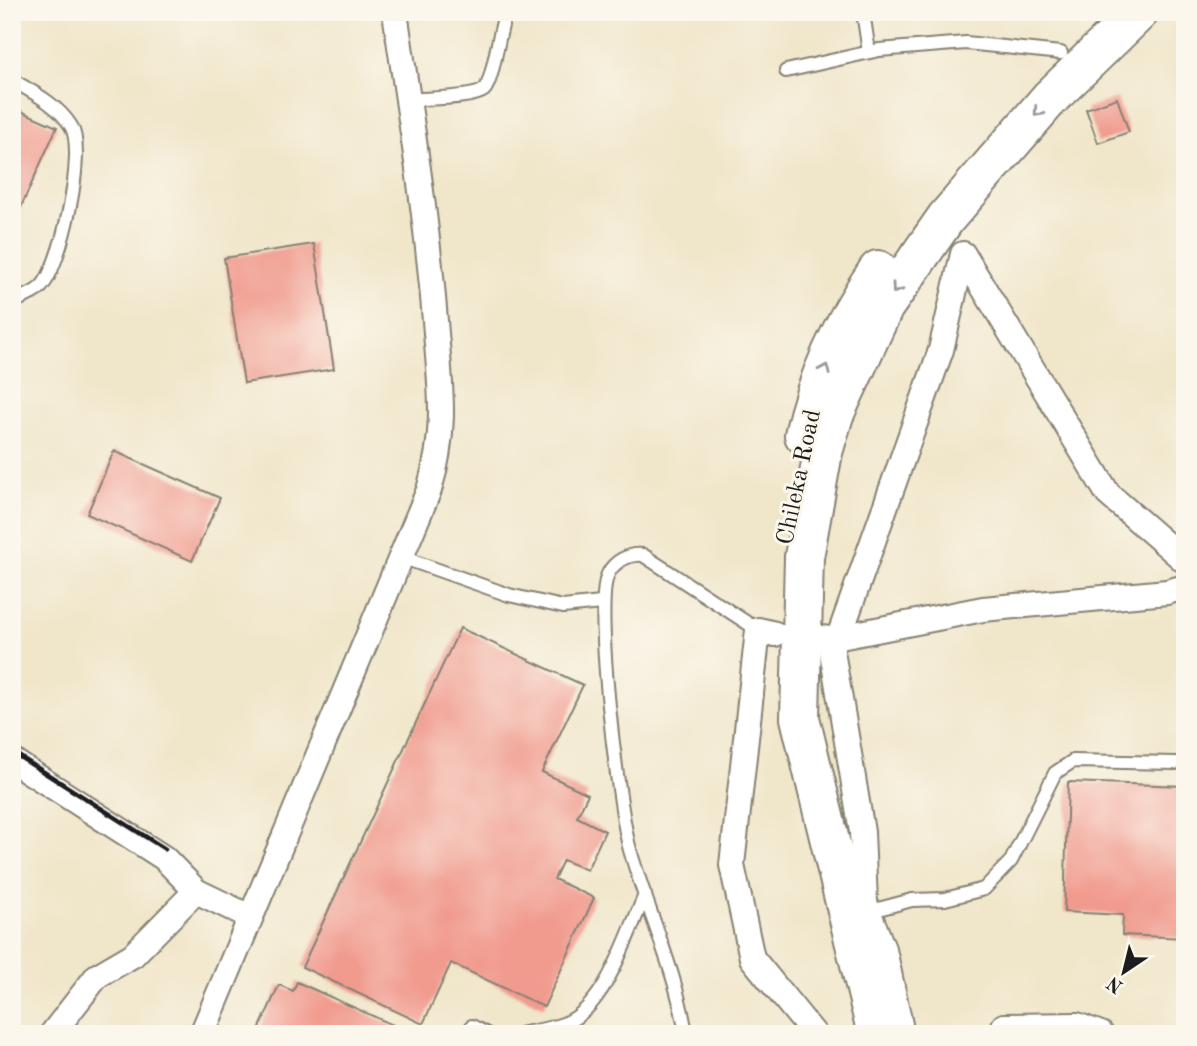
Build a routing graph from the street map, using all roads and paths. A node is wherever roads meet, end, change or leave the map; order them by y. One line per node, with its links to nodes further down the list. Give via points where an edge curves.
1 (395, 12): 10 (street)
2 (506, 12): 10 (lane, via 491,80 483,91)
3 (863, 12): 6 (lane)
4 (1104, 12): 7 (highway, Chileka Road)
5 (1139, 12): 16 (highway, one-way to 16, via 1050,98 979,178 884,307 834,415 823,452 804,557)
6 (869, 52): 7 (lane, via 966,43); 8 (lane)
7 (1061, 53): 16 (highway, Chileka Road, one-way to 7, via 781,547 820,379 846,323 920,212)
8 (786, 71)
9 (12, 80): 11 (lane, via 52,104 73,128 77,178 52,272 40,288)
10 (408, 100): 12 (street, via 429,245 443,425 429,490)
11 (12, 302)
12 (401, 557): 15 (lane, via 509,595 563,607); 22 (street)
13 (1185, 561): 16 (street, via 1108,494 963,254 941,350)
14 (1185, 587): 16 (street)
15 (601, 603): 16 (lane, via 607,574 616,563 634,554 643,555); 20 (lane, via 616,773 629,847)
16 (801, 635): 21 (highway, via 800,718); 29 (street, via 733,865 752,958); 30 (highway, Chileka Road, via 776,719)
17 (1176, 763): 21 (lane, via 1073,761 1055,773 1011,861 984,889 945,899 912,900)
18 (12, 764): 19 (street, via 164,858)
19 (196, 891): 22 (street); 24 (street, via 133,955 97,976)
20 (645, 895): 27 (lane, via 604,987 588,1007 565,1024); 28 (lane)
21 (858, 915): 31 (highway); 32 (street, via 885,954)
22 (250, 918): 25 (street)
23 (472, 1026): 26 (lane)
24 (52, 1034)
25 (202, 1034)
26 (488, 1034)
27 (520, 1034)
28 (686, 1034)
29 (814, 1034)
30 (855, 1034)
31 (877, 1034)
32 (902, 1034)
33 (1012, 1034): 34 (street, via 1004,1026 1077,1025)
34 (1101, 1034)

